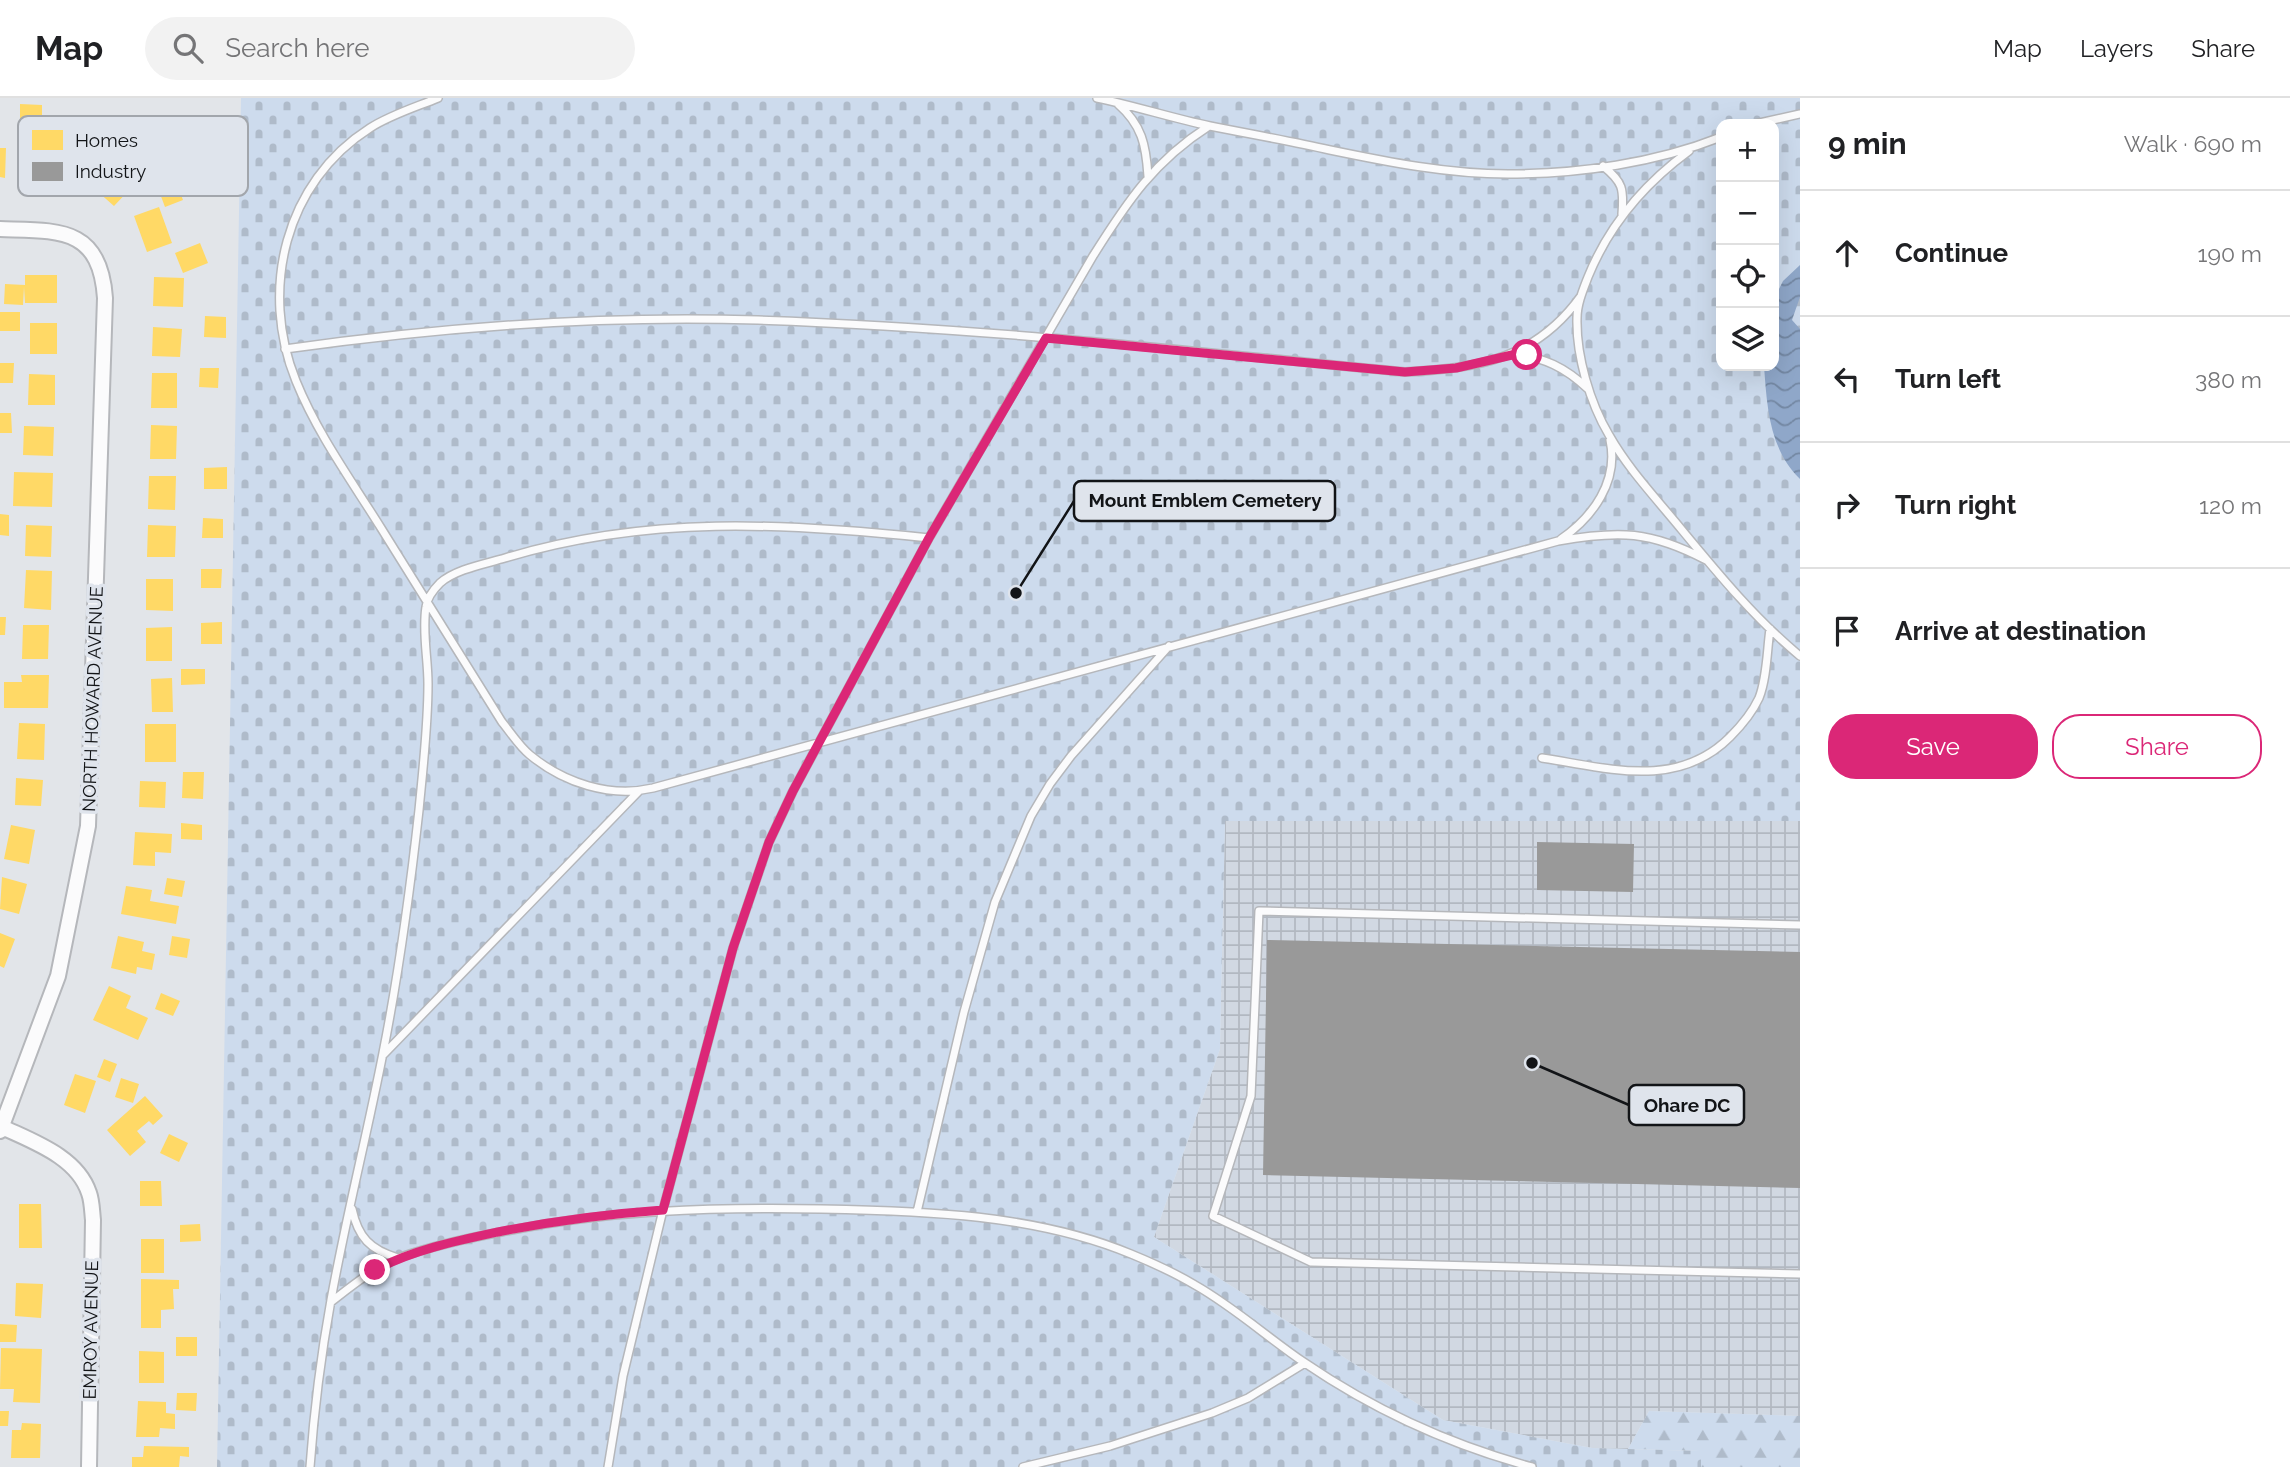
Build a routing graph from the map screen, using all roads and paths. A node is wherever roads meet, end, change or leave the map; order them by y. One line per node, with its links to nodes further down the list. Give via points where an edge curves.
1 (438, 98): 15 (lane, via 372,127 337,153 312,185 291,225 280,268)
2 (1097, 98): 3 (lane)
3 (1114, 102): 6 (lane); 10 (lane, via 1138,127)
4 (1800, 114): 5 (lane)
5 (1778, 119)
6 (1209, 125): 9 (lane, via 1441,169 1508,174); 10 (lane)
7 (1716, 138): 8 (lane)
8 (1693, 148): 9 (lane); 11 (lane, via 1664,169)
9 (1603, 166): 11 (lane, via 1623,190)
10 (1148, 176): 14 (lane, via 1117,218)
11 (1622, 215): 13 (lane, via 1604,242)
12 (0, 229): 31 (street, NORTH HOWARD AVENUE, via 54,231 78,239 103,273 105,298 89,816 58,976)
13 (1581, 296): 16 (lane, via 1541,337); 17 (lane, via 1577,318)
14 (1046, 338): 15 (lane, via 755,320 611,321 427,333); 16 (lane, via 1405,372 1456,368); 19 (lane)
15 (285, 349): 22 (lane, via 321,431)
16 (1512, 355): 17 (lane, via 1527,355 1564,369)
17 (1588, 389): 18 (lane)
18 (1609, 436): 20 (lane, via 1612,461 1604,491 1586,519); 21 (lane)
19 (929, 538): 22 (lane, via 764,526 649,529 594,537 467,570 446,578); 26 (lane)
20 (1558, 541): 21 (lane, via 1600,535 1645,536); 24 (lane)
21 (1706, 559): 23 (lane)
22 (427, 601): 28 (lane, via 502,722 530,754 586,785); 30 (lane, via 428,687 419,809)
23 (1770, 629): 25 (lane); 27 (lane, via 1759,696 1744,723 1719,748 1689,766 1628,771)
24 (1170, 646): 26 (lane); 34 (lane, via 1050,783 1026,826 995,902 964,1012)
25 (1800, 656)
26 (819, 743): 28 (lane); 33 (lane, via 769,842 753,887)
27 (1542, 758)
28 (640, 791): 30 (lane)
29 (1800, 925): 36 (lane, via 1259,911 1251,1096 1213,1216 1311,1262)
30 (383, 1054): 32 (lane)
31 (1, 1128): 39 (street, EMROY AVENUE, via 66,1161 89,1193 93,1220)
32 (351, 1207): 35 (lane, via 365,1239 384,1254); 37 (lane)
33 (663, 1210): 34 (lane); 35 (lane, via 547,1223); 41 (lane, via 623,1376)
34 (917, 1213): 38 (lane, via 1050,1229 1129,1253 1196,1286)
35 (398, 1258): 37 (lane)
36 (1800, 1274)
37 (330, 1302): 40 (lane)
38 (1305, 1363): 42 (lane, via 1248,1398 1212,1413 1110,1446); 43 (lane, via 1393,1415)
39 (89, 1467)
40 (310, 1467)
41 (608, 1467)
42 (1023, 1467)
43 (1532, 1467)

